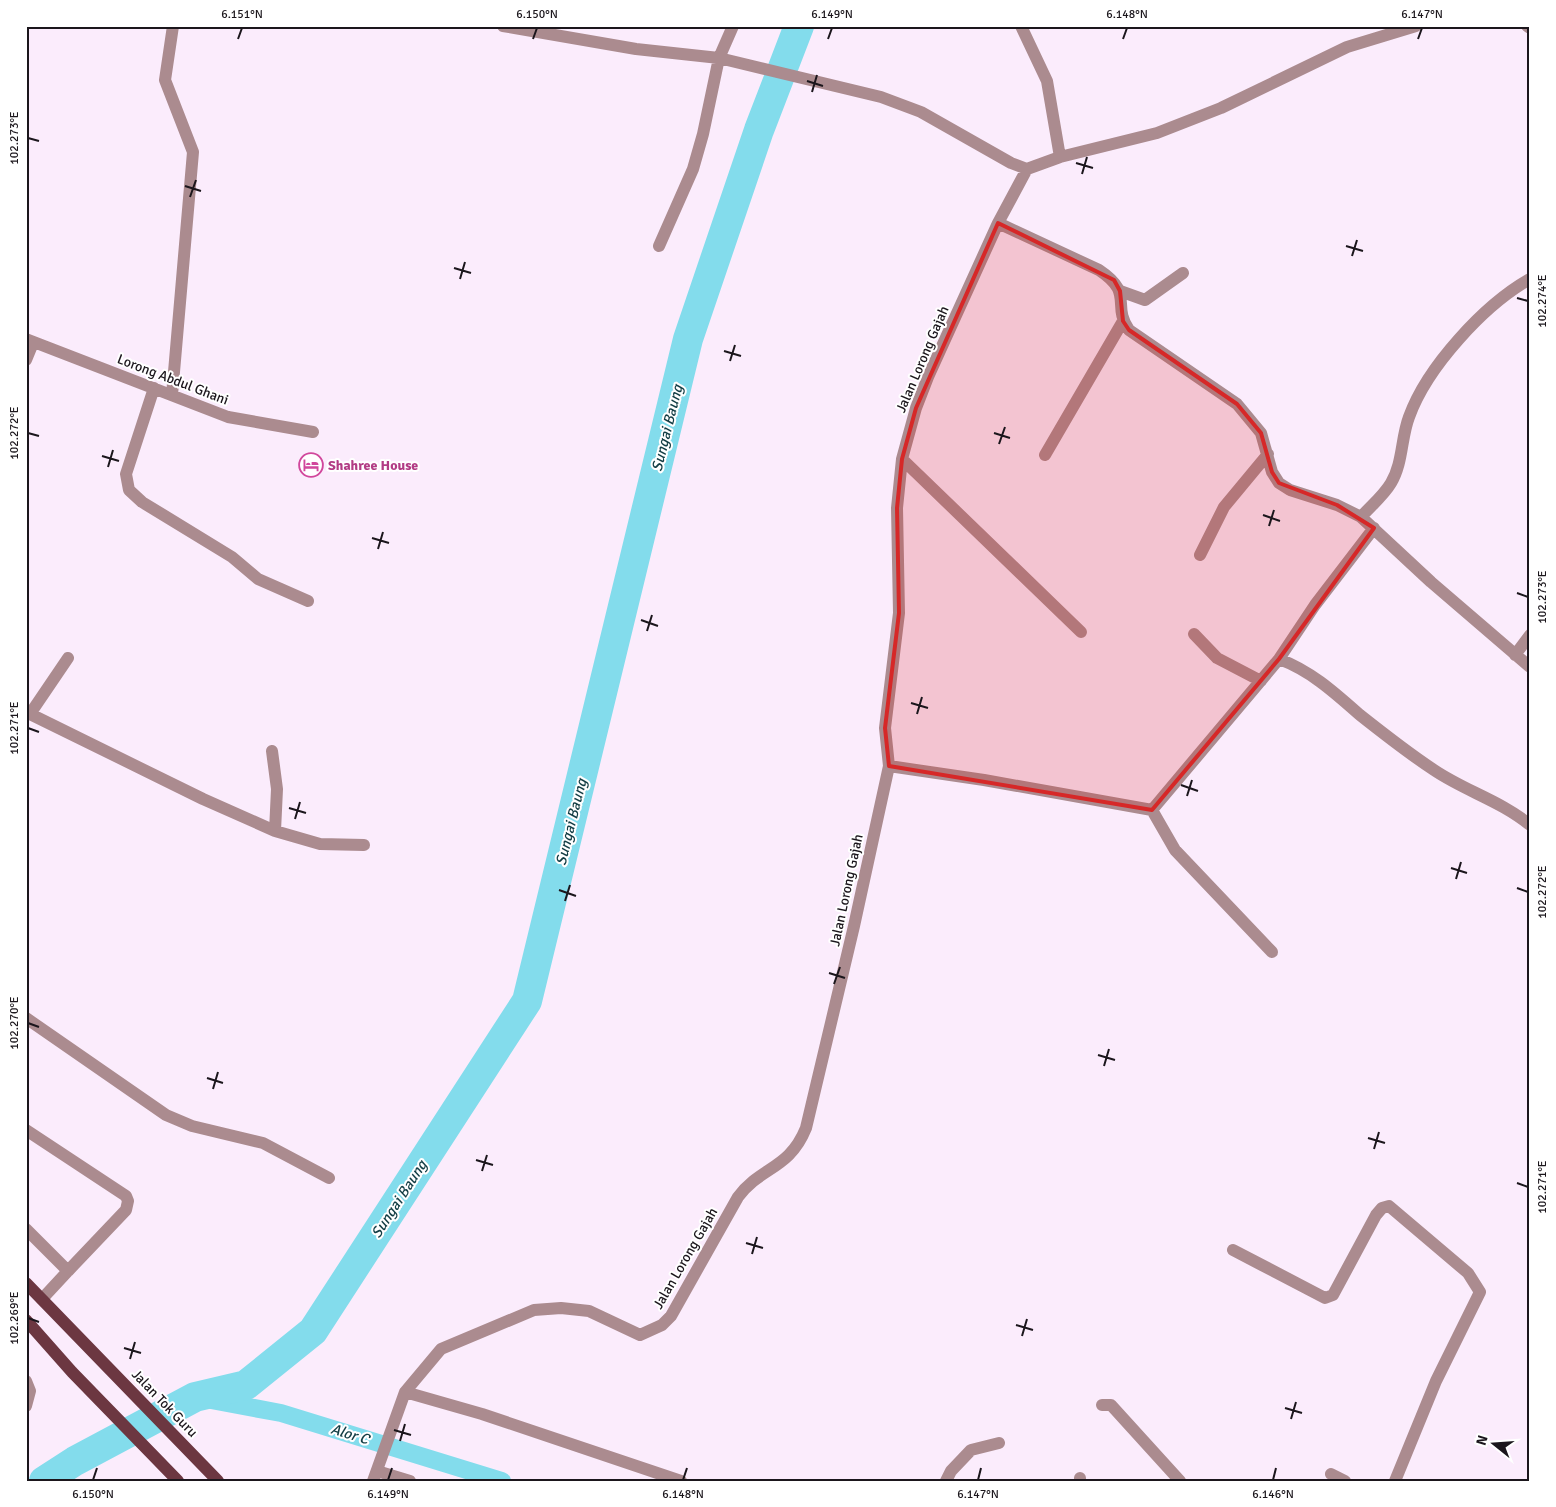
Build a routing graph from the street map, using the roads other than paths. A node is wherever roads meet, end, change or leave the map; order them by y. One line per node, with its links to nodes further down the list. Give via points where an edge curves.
1 (173, 26): 19 (street, via 165,80 193,154)
2 (503, 26): 7 (street, via 636,49)
3 (733, 26): 7 (street)
4 (1021, 26): 8 (street, via 1047,81)
5 (1416, 26): 6 (street)
6 (1382, 32): 8 (street, via 1220,108 1157,133)
7 (719, 58): 9 (street, via 881,96 921,112 1010,163); 11 (street, via 693,169)
8 (1060, 157): 9 (street)
9 (1027, 168): 10 (street, Jalan Lorong Gajah)
10 (998, 223): 14 (street, via 1099,270 1114,280); 23 (street, Jalan Lorong Gajah, via 916,408)
11 (659, 246)
12 (1183, 273): 14 (street, via 1145,300)
13 (1530, 279): 24 (street, via 1490,306 1460,338 1419,392 1408,418 1391,484)
14 (1120, 291): 15 (street)
15 (1123, 322): 21 (street, via 1129,330 1237,404 1261,433); 22 (street)
16 (30, 341): 17 (street); 18 (street, Lorong Abdul Ghani)
17 (26, 360)
18 (154, 388): 19 (street, Lorong Abdul Ghani); 27 (street, via 126,474 129,490 142,502 232,557 258,579)
19 (172, 395): 20 (street, Lorong Abdul Ghani, via 228,417)
20 (313, 432)
21 (1268, 454): 24 (street, via 1279,484); 26 (street, via 1224,508)
22 (1045, 455)
23 (902, 459): 28 (street); 38 (street, Jalan Lorong Gajah, via 896,508 899,612 885,728)
24 (1361, 517): 25 (street)
25 (1374, 528): 31 (street); 33 (street, via 1315,605)
26 (1200, 556)
27 (308, 601)
28 (1081, 632)
29 (1194, 634): 35 (street, via 1217,658)
30 (1530, 635): 31 (street)
31 (1516, 655): 34 (street)
32 (68, 658): 36 (street)
33 (1279, 659): 35 (street); 40 (street, via 1320,680 1434,771 1515,812)
34 (1530, 667)
35 (1261, 681): 39 (street)
36 (28, 713): 41 (street)
37 (272, 751): 41 (street, via 277,789)
38 (889, 766): 39 (street); 54 (street, Jalan Lorong Gajah, via 801,1141 788,1158 745,1187 670,1316 662,1325 640,1335 589,1312 561,1308 534,1310 441,1349)
39 (1152, 810): 43 (street, via 1176,850)
40 (1530, 825)
41 (275, 831): 42 (street, via 320,844)
42 (364, 845)
43 (1272, 952)
44 (26, 1018): 46 (street, via 166,1115 192,1126 263,1143)
45 (26, 1130): 49 (street, via 126,1196 128,1201 126,1210)
46 (329, 1178)
47 (26, 1229): 49 (street)
48 (1233, 1250): 60 (street, via 1324,1298 1333,1295 1376,1215 1389,1206 1476,1282 1480,1292 1436,1381)
49 (68, 1271): 51 (street)
50 (26, 1283): 51 (main road, Jalan Tok Guru)
51 (42, 1299): 62 (main road, Jalan Tok Guru)
52 (26, 1320): 61 (main road)
53 (26, 1381): 56 (street, via 30,1391)
54 (405, 1392): 58 (street, Jalan Lorong Gajah); 64 (street, via 482,1414)
55 (1102, 1405): 66 (street, via 1111,1406)
56 (26, 1406)
57 (999, 1443): 65 (street, via 971,1450)
58 (377, 1471): 63 (street)
59 (1331, 1474): 67 (street)
60 (1398, 1479)
61 (178, 1480)
62 (218, 1481)
63 (410, 1481)
64 (681, 1481)
65 (946, 1481)
66 (1180, 1481)
67 (1345, 1481)

